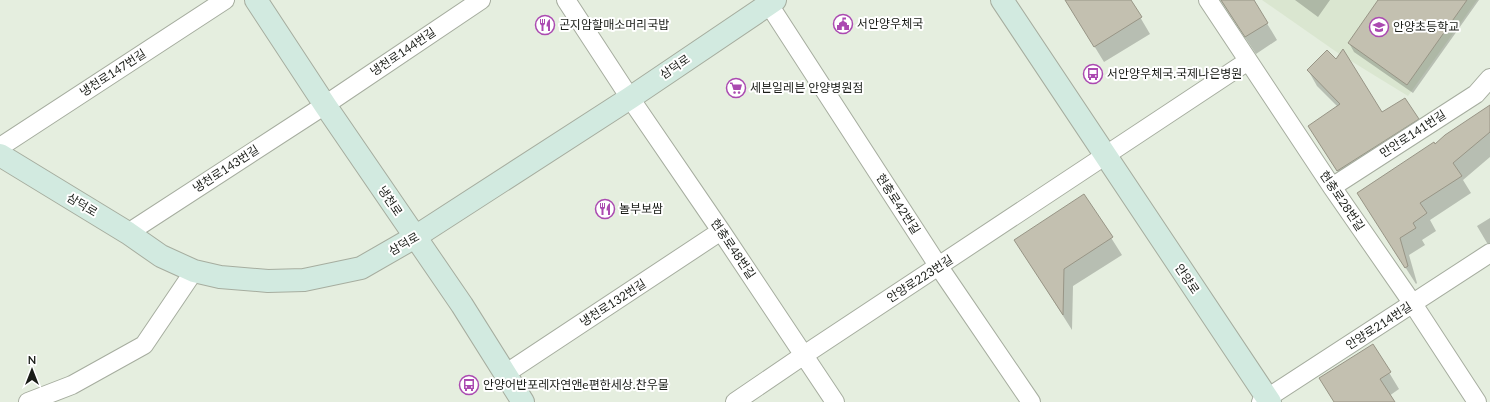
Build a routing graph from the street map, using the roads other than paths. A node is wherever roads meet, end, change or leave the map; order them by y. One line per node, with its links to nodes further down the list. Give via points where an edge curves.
1 (225, 0): 12 (street, 냉천로147번길)
2 (256, 0): 11 (street, 냉천로)
3 (481, 0): 11 (street, 냉천로144번길)
4 (566, 0): 10 (street, 현충로48번길)
5 (1002, 0): 14 (street, 안양로)
6 (1208, 0): 8 (street, 현충로28번길)
7 (770, 1): 10 (street, 삼덕로); 20 (street, 현충로42번길)
8 (1248, 61): 14 (street); 15 (street, 현충로28번길)
9 (1490, 78): 15 (street, 만안로141번길, via 1476,94)
10 (630, 98): 16 (street, 현충로48번길); 18 (street, 삼덕로)
11 (325, 105): 17 (street, 냉천로143번길); 18 (street, 냉천로)
12 (0, 147)
13 (0, 155): 17 (street, 삼덕로)
14 (1105, 156): 20 (street, 안양로223번길); 25 (street, 안양로)
15 (1332, 186): 22 (street, 현충로28번길)
16 (722, 231): 23 (street, 현충로48번길); 24 (street, 냉천로132번길)
17 (128, 233): 21 (street, 삼덕로, via 161,256)
18 (416, 238): 21 (street, 삼덕로, via 361,268 304,280 268,281); 24 (street, 냉천로)
19 (1490, 253): 22 (street, 안양로214번길)
20 (939, 267): 23 (street, 안양로223번길); 30 (street, 현충로42번길)
21 (194, 271): 26 (street, via 144,345 72,385)
22 (1413, 304): 25 (street, 안양로214번길); 31 (street, 현충로28번길)
23 (804, 355): 28 (street, 안양로223번길); 29 (street, 현충로48번길)
24 (505, 374): 27 (street, 냉천로)
25 (1266, 401)
26 (28, 402)
27 (523, 402)
28 (735, 402)
29 (835, 402)
30 (1031, 402)
31 (1477, 402)

